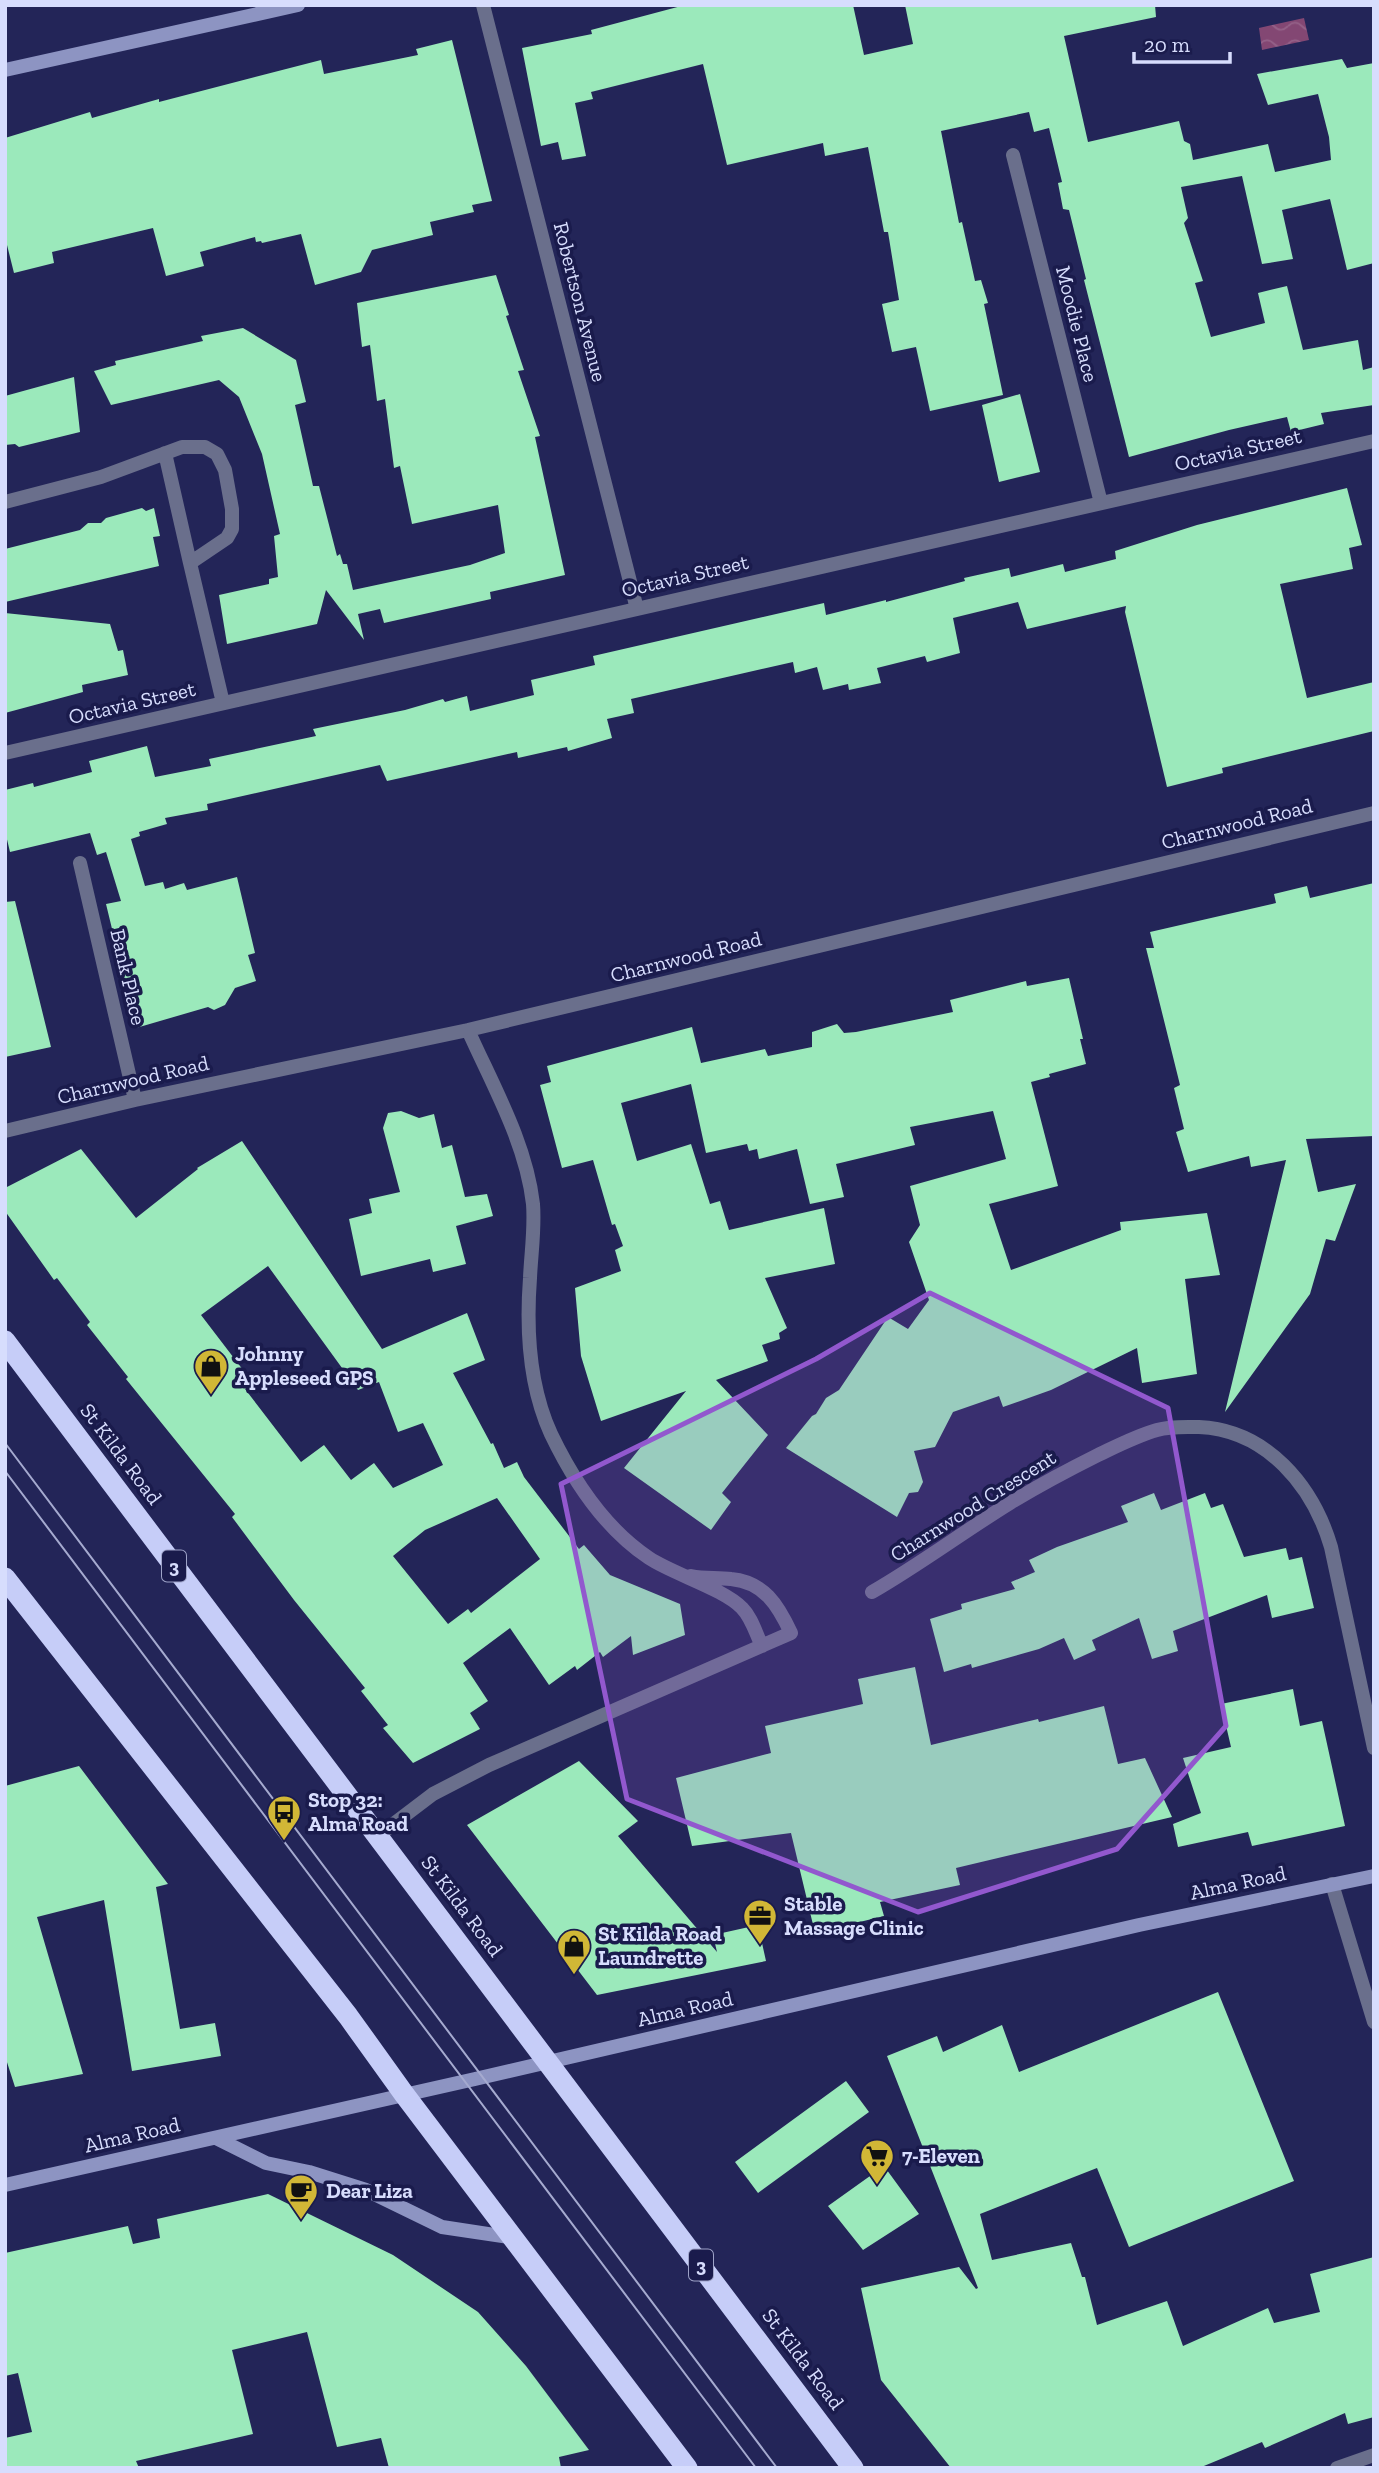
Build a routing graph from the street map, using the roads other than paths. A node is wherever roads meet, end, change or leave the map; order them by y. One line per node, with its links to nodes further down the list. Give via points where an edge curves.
1 (298, 5): 3 (street)
2 (483, 5): 10 (street, Robertson Avenue)
3 (5, 70)
4 (1013, 155): 8 (street, Moodie Place)
5 (1374, 441): 8 (street, Octavia Street)
6 (165, 453): 7 (street, via 102,477); 9 (street); 9 (street, via 205,447 217,454 225,470 232,509 230,534)
7 (5, 502)
8 (1101, 503): 10 (street, Octavia Street)
9 (190, 563): 11 (street)
10 (637, 609): 11 (street, Octavia Street)
11 (223, 704): 12 (street, Octavia Street)
12 (5, 753)
13 (1374, 813): 15 (street, Charnwood Road)
14 (80, 863): 16 (street, Bank Place)
15 (468, 1030): 16 (street, Charnwood Road); 19 (street, via 505,1112 528,1179 533,1206 527,1320 530,1362 550,1431 595,1508 649,1558)
16 (135, 1100): 17 (street, Charnwood Road)
17 (5, 1131)
18 (5, 1341): 24 (highway, St Kilda Road / 3)
19 (677, 1572): 22 (street, via 740,1606); 22 (street, via 731,1578 758,1587 773,1600 791,1633)
20 (5, 1578): 29 (highway)
21 (872, 1592): 23 (street, Charnwood Crescent, via 1008,1504 1136,1437 1179,1427 1204,1427 1242,1436 1286,1467 1325,1528)
22 (762, 1646): 24 (street, via 463,1778 433,1794)
23 (1374, 1748)
24 (379, 1835): 28 (highway, St Kilda Road / 3)
25 (1374, 1875): 26 (street, Alma Road)
26 (1332, 1884): 27 (street); 28 (street, Alma Road)
27 (1374, 2022)
28 (548, 2062): 29 (street, Alma Road); 35 (highway, St Kilda Road / 3)
29 (404, 2094): 30 (street, Alma Road); 32 (highway)
30 (216, 2137): 31 (street, Alma Road); 32 (street, via 266,2162 366,2190 442,2227)
31 (5, 2185)
32 (515, 2238): 34 (highway)
33 (1374, 2455): 36 (street)
34 (687, 2468)
35 (853, 2468)
36 (1337, 2468)

